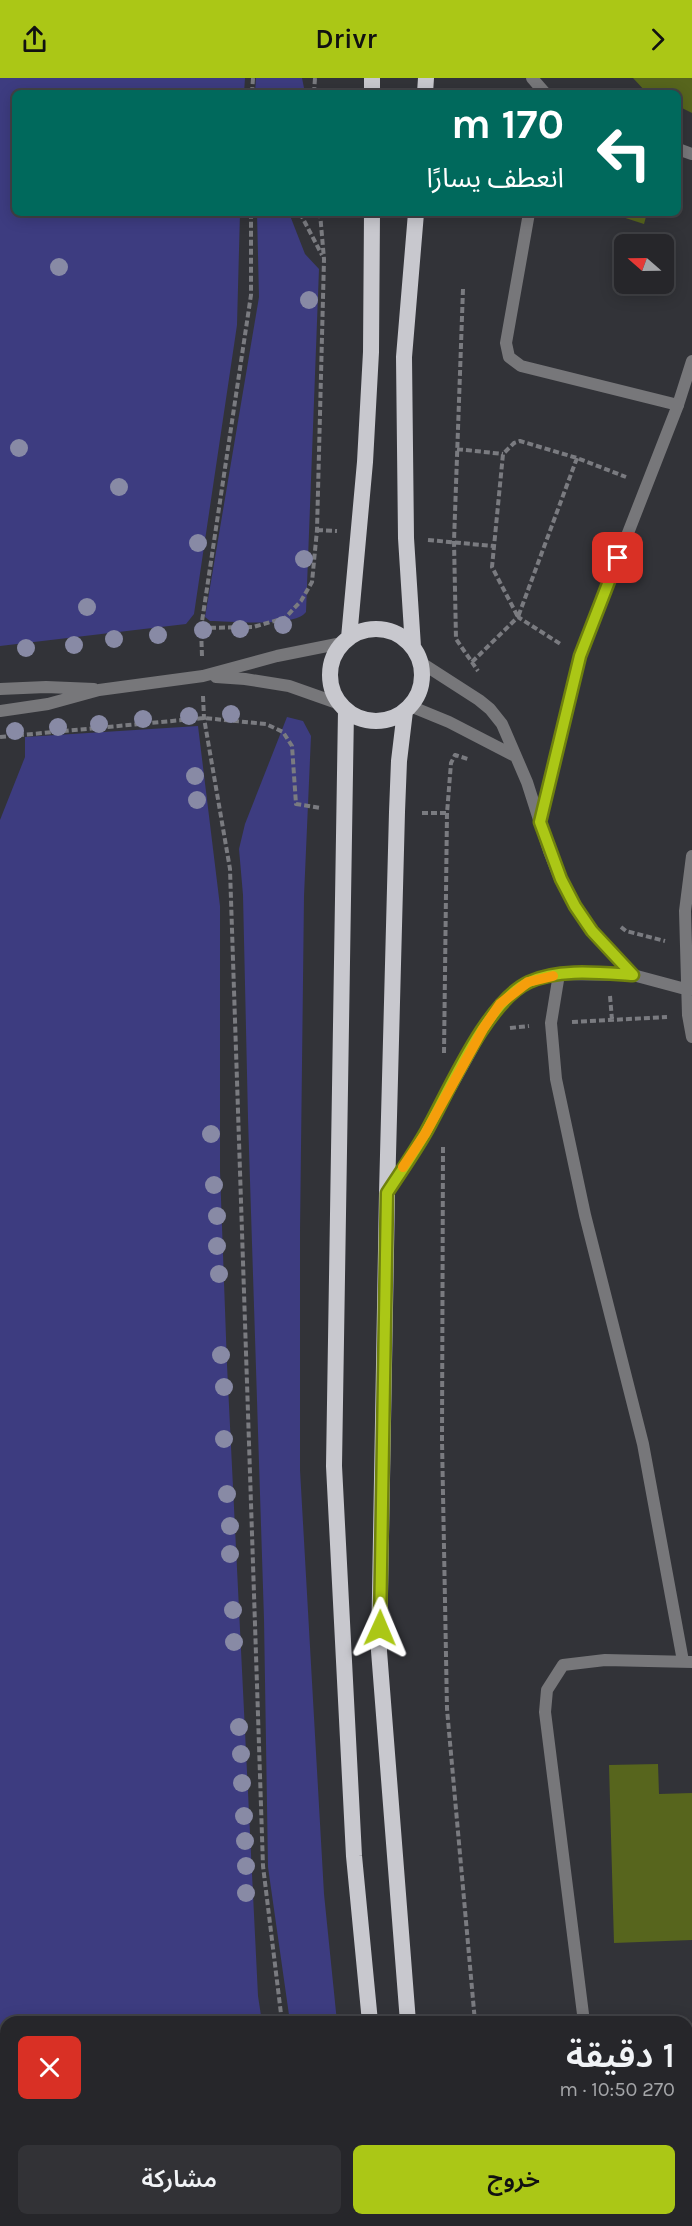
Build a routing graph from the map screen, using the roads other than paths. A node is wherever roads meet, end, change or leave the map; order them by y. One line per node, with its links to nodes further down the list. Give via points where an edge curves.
1 (532, 78): 2 (street)
2 (542, 90)
3 (372, 216): 8 (highway, via 366,451)
4 (416, 216): 9 (highway, via 404,357 406,538)
5 (529, 216): 7 (street, via 506,343 509,357 522,366)
6 (692, 361): 7 (street)
7 (678, 405): 17 (street, via 580,656)
8 (346, 641): 9 (highway, via 375,628 402,637); 10 (street); 13 (highway, via 331,668 332,687)
9 (416, 654): 14 (highway, via 421,685); 16 (street, via 490,709 506,731)
10 (202, 676): 12 (street); 13 (street, via 290,686)
11 (0, 689): 12 (street)
12 (99, 690): 15 (street, via 48,704)
13 (343, 707): 14 (highway, via 356,717 382,721); 25 (highway, via 334,1466 354,1856)
14 (408, 708): 16 (street); 23 (highway, via 397,804)
15 (0, 711)
16 (515, 756): 17 (street)
17 (540, 822): 20 (street, via 575,906 592,931)
18 (692, 856): 21 (street, via 686,911)
19 (559, 974): 20 (street); 23 (street, via 528,982 500,1004); 24 (street, via 551,1023 556,1079 585,1215 643,1444)
20 (633, 975): 21 (street)
21 (688, 990): 22 (street)
22 (692, 1037)
23 (387, 1193): 26 (highway, via 379,1651)
24 (687, 1662): 27 (street, via 605,1660 563,1665 547,1690 545,1712)
25 (369, 2016)
26 (408, 2016)
27 (583, 2016)

